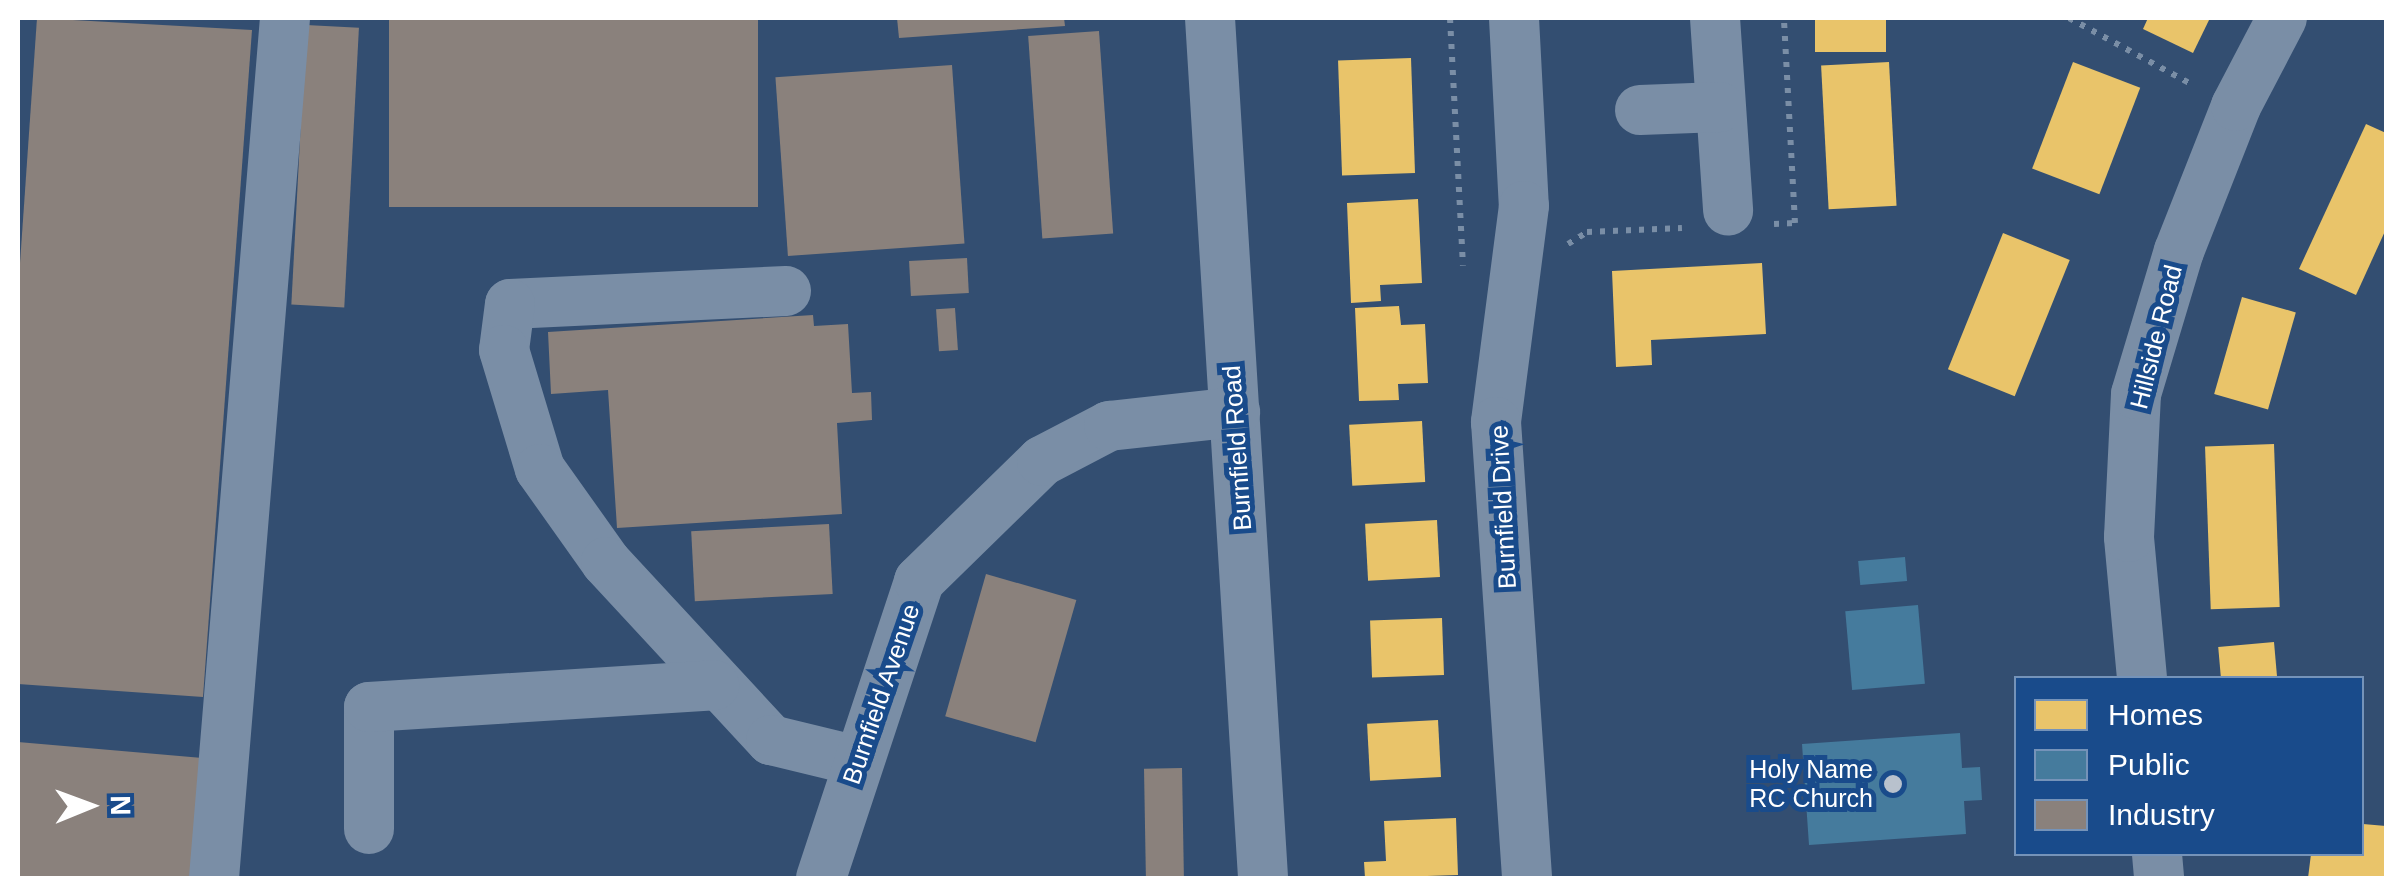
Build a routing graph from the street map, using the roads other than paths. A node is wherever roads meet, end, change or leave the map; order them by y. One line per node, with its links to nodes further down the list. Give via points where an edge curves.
1 (284, 18): 15 (street)
2 (1210, 18): 10 (street, Burnfield Road)
3 (1514, 18): 18 (street, Burnfield Drive, via 1524,206 1496,422)
4 (1715, 18): 6 (street)
5 (2282, 18): 11 (street, Hillside Road, via 2236,106 2178,251 2136,394 2129,537)
6 (1720, 106): 7 (street); 8 (street)
7 (1640, 110)
8 (1728, 211)
9 (786, 290): 12 (street, via 510,304 504,350 540,469 606,562 670,626)
10 (1235, 412): 13 (street, Burnfield Avenue, via 1110,426 1042,462 919,581); 17 (street, Burnfield Road)
11 (2142, 676)
12 (714, 685): 13 (street, via 771,740); 14 (street, via 369,707)
13 (857, 761): 16 (street, Burnfield Avenue)
14 (369, 829)
15 (214, 878)
16 (821, 878)
17 (1263, 878)
18 (1527, 878)

